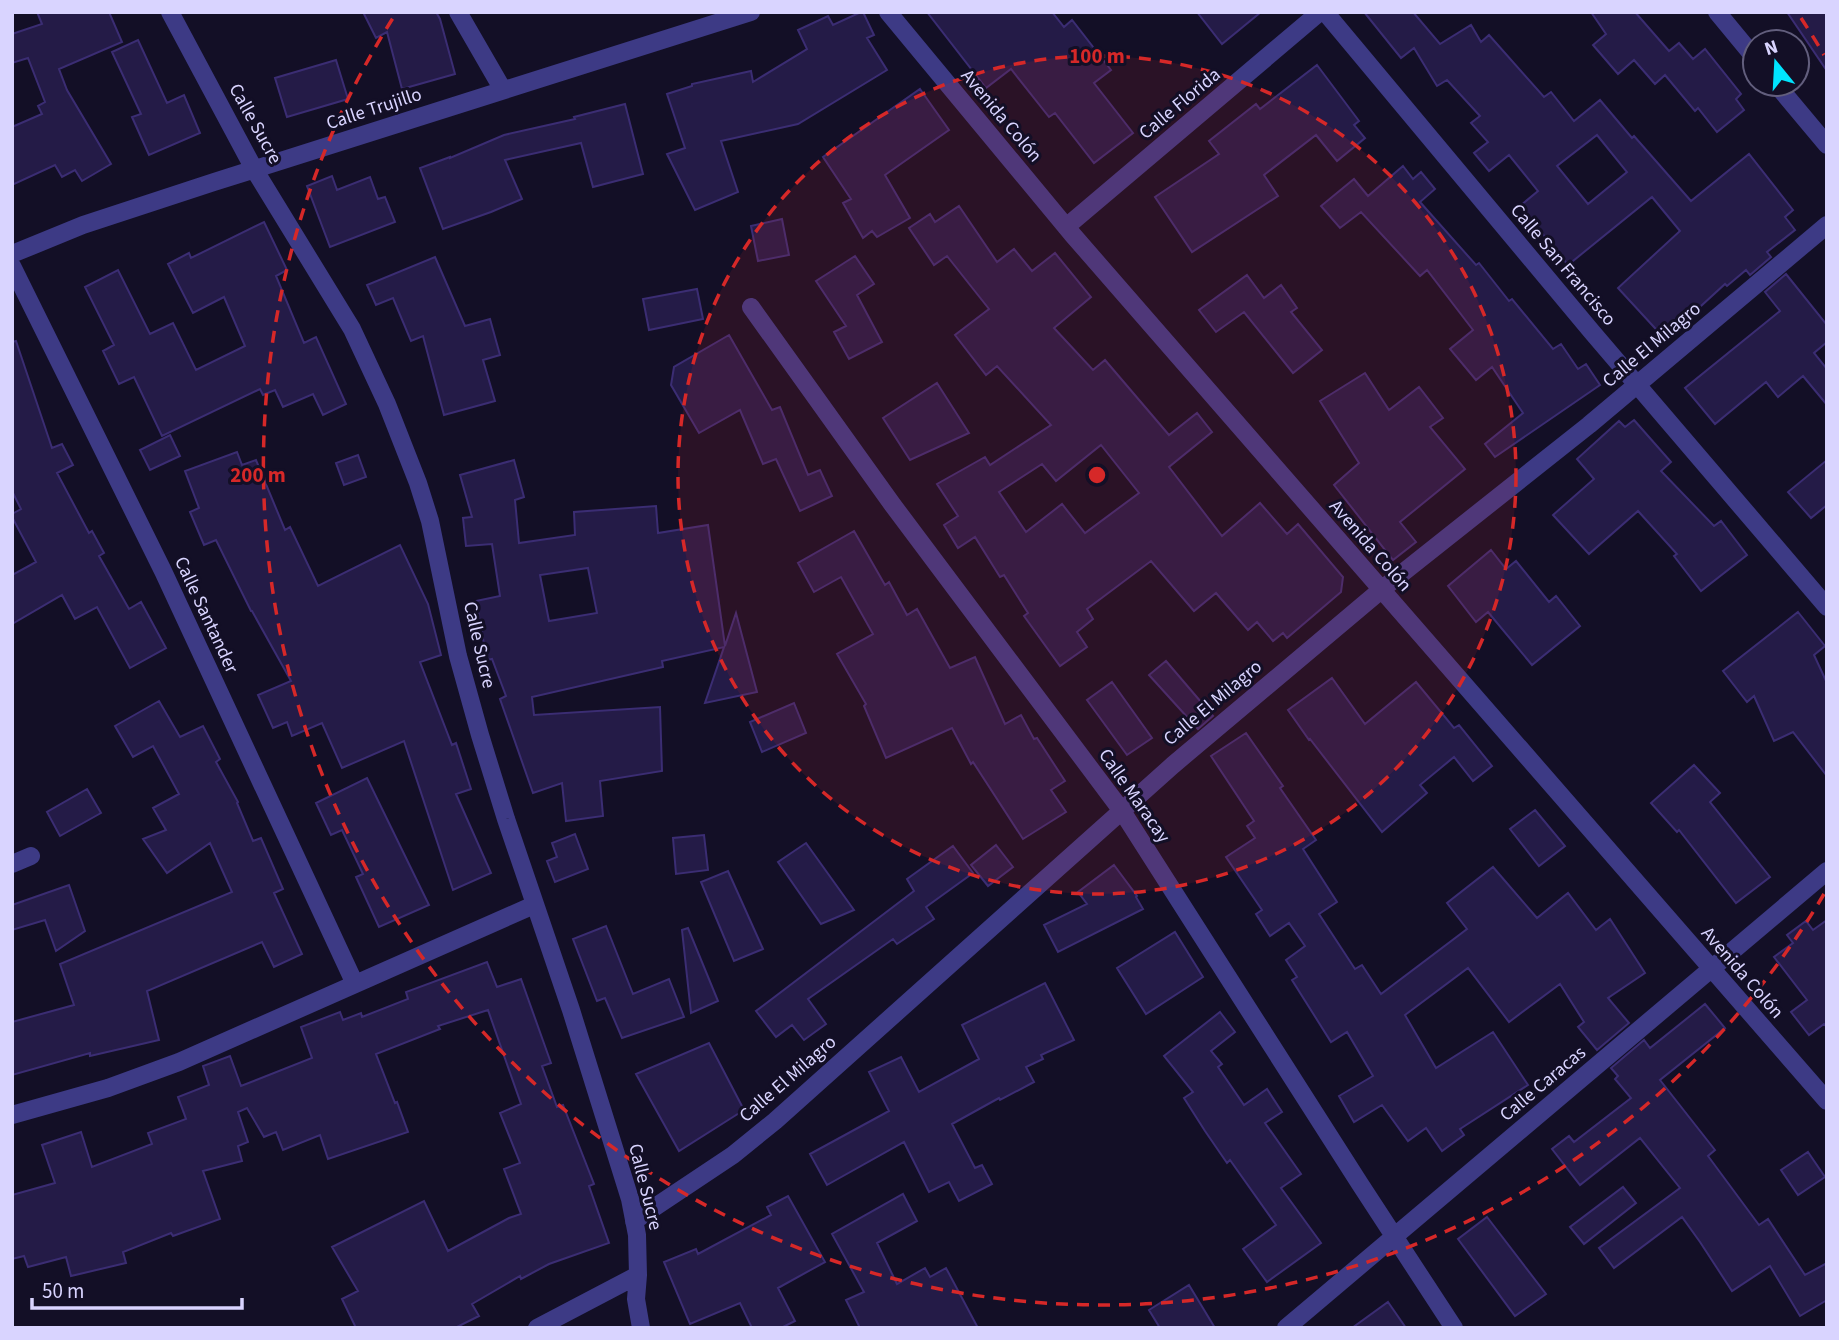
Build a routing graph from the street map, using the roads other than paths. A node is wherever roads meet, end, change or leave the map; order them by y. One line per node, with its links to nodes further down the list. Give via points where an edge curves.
1 (170, 12): 11 (street, Calle Sucre)
2 (458, 12): 8 (street)
3 (751, 12): 8 (street, Calle Trujillo)
4 (888, 12): 13 (street, Avenida Colón)
5 (1322, 12): 13 (street, Calle Florida); 17 (street, Calle San Francisco)
6 (1717, 12): 7 (street)
7 (1741, 41)
8 (503, 90): 11 (street, Calle Trujillo)
9 (1788, 98): 10 (street)
10 (1827, 145)
11 (254, 169): 14 (street, Calle Trujillo, via 83,225); 24 (street, Calle Sucre, via 352,329 418,483 458,656)
12 (1827, 225): 17 (street, Calle El Milagro)
13 (1066, 227): 18 (street, Avenida Colón)
14 (12, 254)
15 (12, 266): 26 (street, Calle Santander, via 169,584)
16 (751, 307): 20 (street, Calle Maracay, via 892,505)
17 (1637, 385): 18 (street, Calle El Milagro); 19 (street, Calle San Francisco)
18 (1381, 590): 20 (street, Calle El Milagro); 25 (street, Avenida Colón)
19 (1827, 607)
20 (1122, 811): 29 (street, Calle El Milagro, via 775,1121); 30 (street, Calle Maracay)
21 (31, 856): 22 (street)
22 (12, 864)
23 (1827, 871): 25 (street, Calle Caracas)
24 (534, 905): 26 (street); 29 (street, Calle Sucre)
25 (1711, 969): 27 (street, Avenida Colón); 30 (street, Calle Caracas)
26 (355, 984): 28 (street, via 179,1062)
27 (1827, 1101)
28 (12, 1115)
29 (634, 1221): 31 (street, Calle Sucre)
30 (1395, 1237): 34 (street, Calle Caracas); 35 (street, Calle Maracay)
31 (638, 1275): 32 (street); 33 (street, Calle Sucre, via 636,1299)
32 (537, 1328)
33 (642, 1328)
34 (1286, 1328)
35 (1454, 1328)

